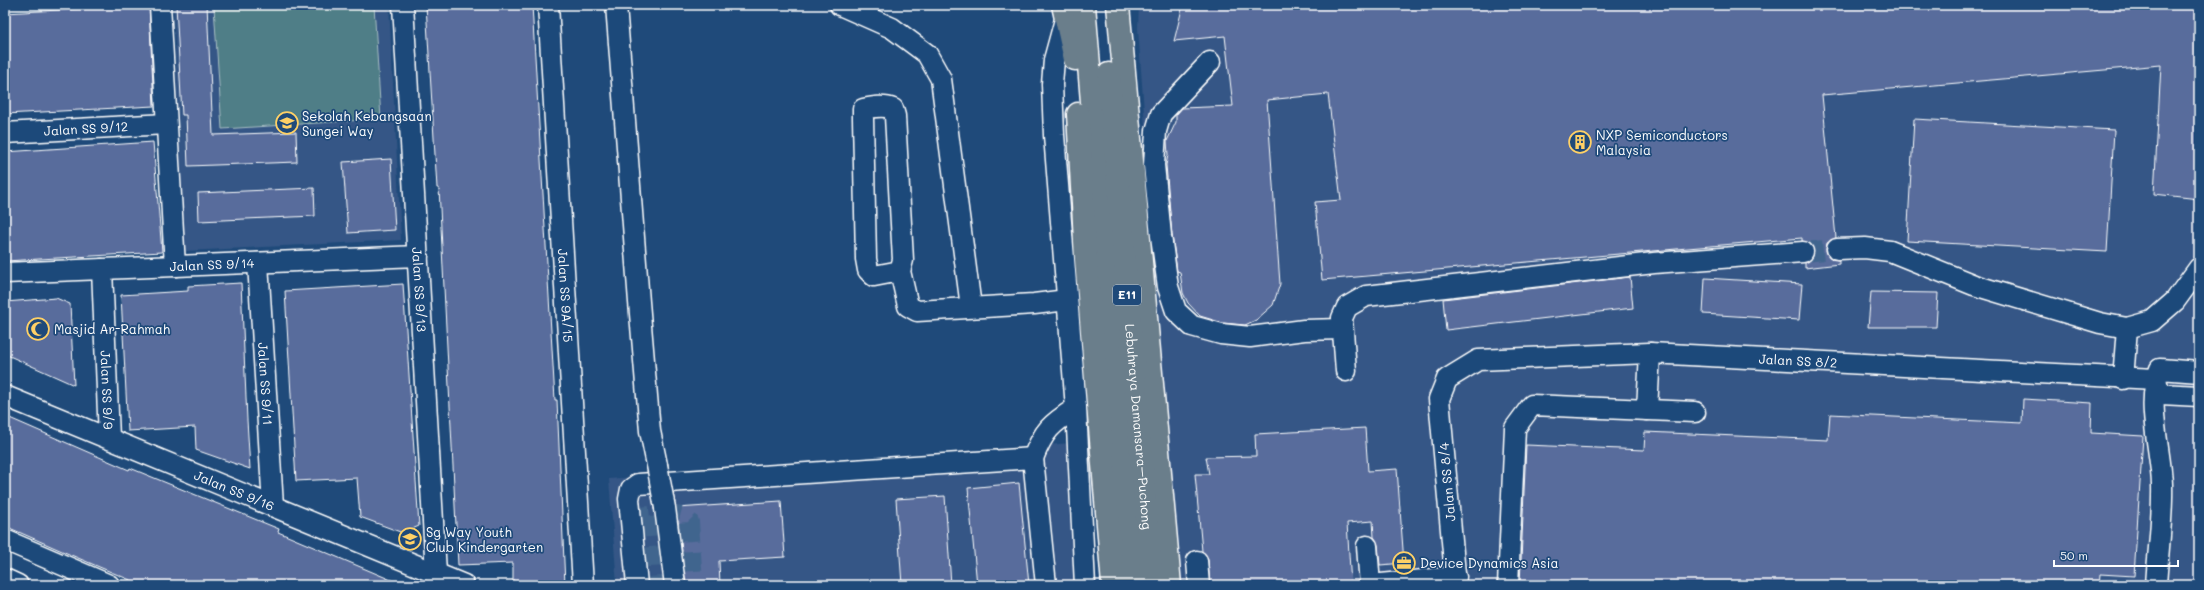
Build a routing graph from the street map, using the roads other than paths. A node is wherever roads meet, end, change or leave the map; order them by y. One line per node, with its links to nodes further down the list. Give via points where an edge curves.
1 (160, 5): 9 (street)
2 (403, 5): 13 (street, Jalan SS 9/13)
3 (548, 5): 45 (street, Jalan SS 9A/15)
4 (616, 5): 47 (street, bridge, via 650,431 665,508)
5 (840, 5): 21 (street, via 892,28 927,54 941,79)
6 (1114, 6): 52 (highway, Lebuhraya Damansara–Puchong / E11); 53 (highway)
7 (1071, 8): 20 (street, via 1054,60 1052,84); 50 (highway, via 1086,259); 51 (highway, Lebuhraya Damansara–Puchong / E11)
8 (1210, 62): 22 (street, via 1161,114 1156,131 1154,165 1161,236 1168,287 1176,311 1192,326 1221,334 1250,337)
9 (166, 124): 10 (street, Jalan SS 9/12); 15 (street)
10 (5, 133)
11 (1837, 249): 23 (street, via 1864,248 1890,251 1974,285 2100,323)
12 (1804, 252): 22 (street, via 1654,263 1374,294 1347,307 1342,318)
13 (418, 256): 14 (street, Jalan SS 9/14); 41 (street, Jalan SS 9/13)
14 (258, 263): 15 (street, Jalan SS 9/14); 37 (street, Jalan SS 9/11)
15 (175, 266): 17 (street, Jalan SS 9/14)
16 (2199, 268): 23 (street, via 2175,301 2152,322)
17 (102, 269): 19 (street, Jalan SS 9/14); 35 (street, Jalan SS 9/9)
18 (900, 271): 18 (street, via 874,276 868,270 866,259 863,109 871,107 889,107 893,109 895,116 903,260); 21 (street, via 908,306 917,311)
19 (5, 273)
20 (1067, 300): 21 (street); 32 (street)
21 (971, 307)
22 (1342, 328): 25 (street)
23 (2127, 328): 27 (street)
24 (1650, 353): 27 (street, Jalan SS 8/2); 28 (street, Jalan SS 8/2, via 1478,360); 33 (street)
25 (1346, 371)
26 (2199, 372): 29 (street, via 2160,370)
27 (2123, 378): 29 (street, Jalan SS 8/2)
28 (1447, 379): 42 (street, Jalan SS 8/4, via 1440,399)
29 (2155, 379): 31 (street, via 2161,394); 56 (street, via 2155,425 2162,484)
30 (5, 396): 35 (street, Jalan SS 9/16)
31 (2199, 396)
32 (1076, 408): 36 (street, via 1054,422 1041,437); 49 (street)
33 (1647, 410): 34 (street); 55 (street, via 1532,404 1515,428)
34 (1695, 412)
35 (109, 438): 37 (street, Jalan SS 9/16)
36 (1033, 458): 46 (street, via 638,484 631,489 628,499); 48 (street)
37 (273, 506): 41 (street, Jalan SS 9/16)
38 (5, 540): 43 (street)
39 (1366, 546): 42 (street, via 1370,584)
40 (1197, 561): 54 (street)
41 (436, 573): 44 (street, Jalan SS 9/16)
42 (1456, 581)
43 (109, 585)
44 (464, 585)
45 (583, 585)
46 (637, 585)
47 (675, 585)
48 (1046, 585)
49 (1085, 585)
50 (1112, 585)
51 (1132, 585)
52 (1152, 585)
53 (1170, 585)
54 (1200, 585)
55 (1508, 585)
56 (2156, 585)

